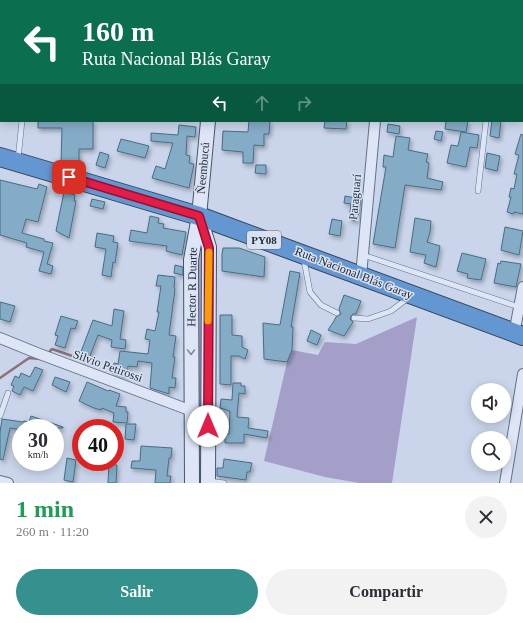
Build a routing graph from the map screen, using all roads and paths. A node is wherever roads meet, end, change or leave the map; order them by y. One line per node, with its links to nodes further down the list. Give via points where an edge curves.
1 (22, 122): 6 (lane)
2 (208, 122): 8 (street, Ñeembucú)
3 (375, 122): 10 (street, Paraguarí)
4 (486, 122): 7 (lane)
5 (0, 157): 6 (highway, Ruta Nacional Blás Garay / PY08)
6 (18, 162): 8 (highway, Ruta Nacional Blás Garay / PY08)
7 (478, 191)
8 (199, 216): 9 (highway, Ruta Nacional Blás Garay / PY08); 21 (street, Hector R Duarte, one-way to 21, via 191,260); 22 (street, Hector R Duarte, via 209,248)
9 (304, 255): 11 (highway, Ruta Nacional Blás Garay / PY08); 15 (lane, via 310,292 321,305)
10 (363, 255): 11 (street, Paraguarí); 14 (lane)
11 (361, 276): 13 (highway, Ruta Nacional Blás Garay / PY08)
12 (523, 287): 14 (street)
13 (412, 295): 16 (lane, via 391,310 368,319); 17 (highway, Ruta Nacional Blás Garay / PY08)
14 (521, 308): 17 (street)
15 (337, 313)
16 (354, 318)
17 (519, 335)
18 (0, 338): 21 (street, Silvio Petirossi)
19 (523, 374): 29 (street)
20 (8, 393): 23 (lane)
21 (192, 411): 22 (street, Silvio Petirossi); 27 (street, Hector R Duarte)
22 (208, 412): 25 (street, Hector R Duarte)
23 (0, 416)
24 (0, 481): 26 (street)
25 (208, 482): 28 (lane)
26 (8, 483)
27 (192, 483)
28 (224, 483)
29 (505, 483)

